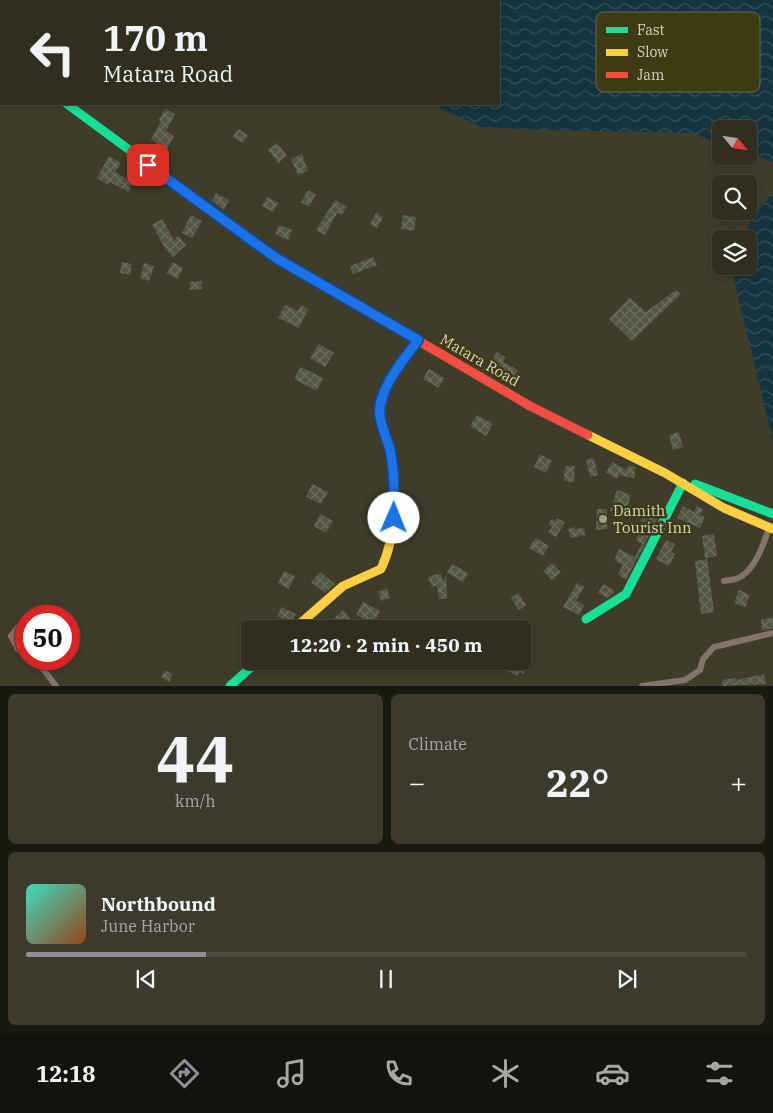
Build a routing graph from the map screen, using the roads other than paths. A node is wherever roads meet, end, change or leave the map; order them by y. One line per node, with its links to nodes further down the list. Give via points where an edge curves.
1 (68, 105): 2 (main road, Matara Road, via 276,258)
2 (418, 340): 3 (main road, Matara Road, via 530,406); 9 (main road, via 382,396 379,419 390,450 394,487 390,550 381,569 343,586)
3 (665, 473): 4 (main road, Matara Road); 5 (main road, Matara Road)
4 (683, 484): 6 (main road, Matara Road, via 724,508); 8 (main road, via 626,594)
5 (773, 514)
6 (771, 528): 7 (street, via 752,565 738,579)
7 (724, 581)
8 (586, 619)
9 (304, 620)
10 (15, 631): 12 (street, via 11,636)
11 (773, 633): 17 (street, via 714,647 700,670 684,680)
12 (15, 643)
13 (44, 670): 15 (street)
14 (248, 670): 16 (main road)
15 (56, 686)
16 (230, 686)
17 (642, 686)

